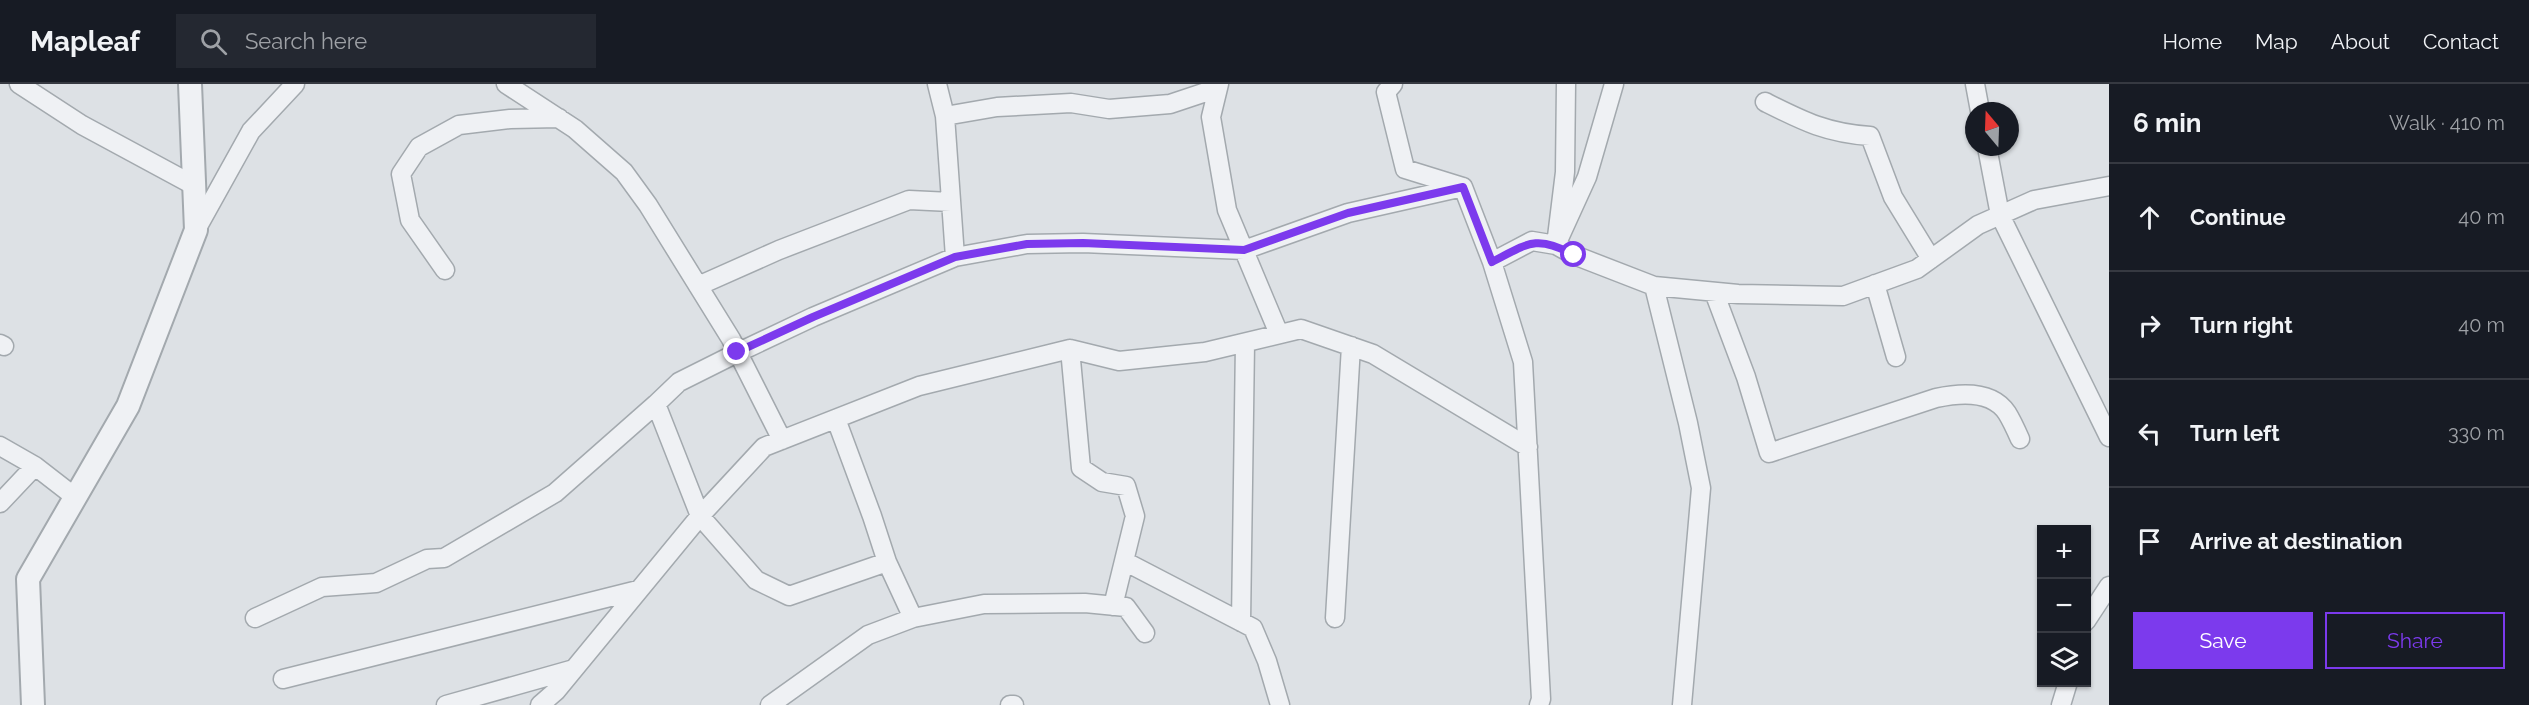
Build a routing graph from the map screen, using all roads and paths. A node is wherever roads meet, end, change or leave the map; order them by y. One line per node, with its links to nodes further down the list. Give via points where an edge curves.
1 (19, 84): 16 (street, via 82,125)
2 (190, 84): 16 (street)
3 (295, 84): 21 (street, via 251,131)
4 (507, 84): 14 (street)
5 (937, 84): 13 (street)
6 (1566, 84): 22 (street, via 1565,172)
7 (1614, 84): 22 (street, via 1587,177)
8 (1975, 84): 12 (street)
9 (1219, 86): 13 (street, via 1170,104 1109,109 1071,103 1007,106); 23 (street, via 1211,117 1227,210)
10 (1388, 87): 18 (street, via 1405,169)
11 (1765, 102): 25 (street, via 1810,124 1842,134 1870,136 1893,197)
12 (1978, 102)
13 (945, 116): 19 (street)
14 (559, 118): 27 (street, via 459,125 419,147 401,174 410,220); 29 (street, via 624,172)
15 (1989, 156): 20 (street)
16 (195, 186): 21 (street)
17 (2109, 186): 20 (street, via 2034,200)
18 (1463, 187): 23 (street, via 1348,213); 26 (street)
19 (951, 202): 24 (street); 29 (street, via 909,200)
20 (2000, 215): 25 (street, via 1977,225); 40 (street)
21 (196, 230): 46 (street, via 128,406)
22 (1556, 245): 26 (street, via 1532,242); 30 (street)
23 (1244, 250): 24 (street, via 1038,243); 32 (street)
24 (955, 257): 36 (street)
25 (1931, 259): 28 (street, via 1917,269)
26 (1492, 262): 44 (street, via 1523,362)
27 (445, 270)
28 (1875, 284): 31 (street, via 1843,296); 37 (street)
29 (698, 286): 36 (street)
30 (1654, 286): 31 (street); 69 (street, via 1701,488)
31 (1714, 292): 41 (street, via 1769,453 1962,393 1990,399 2006,411)
32 (1279, 334): 33 (street); 34 (street, via 1301,329)
33 (1245, 343): 35 (street, via 1205,352 1119,361); 58 (street)
34 (1351, 346): 44 (street, via 1373,354); 57 (street)
35 (1070, 349): 39 (street, via 919,386); 49 (street, via 1081,468 1102,482 1126,486 1135,516)
36 (737, 352): 38 (street, via 679,382); 42 (street)
37 (1896, 357)
38 (656, 404): 48 (street); 55 (street, via 555,493 444,558 427,559 376,583 322,587)
39 (836, 419): 42 (street); 50 (street)
40 (2109, 437)
41 (2020, 439)
42 (782, 440): 48 (street, via 764,447)
43 (0, 446): 45 (street)
44 (1528, 447): 68 (street)
45 (35, 466): 46 (street); 47 (street)
46 (75, 497): 63 (street, via 28,579)
47 (0, 503)
48 (700, 516): 50 (street, via 756,580 789,596); 52 (street)
49 (1124, 561): 53 (street); 58 (street)
50 (887, 562): 56 (street)
51 (2109, 586): 54 (street)
52 (638, 590): 60 (street); 61 (street)
53 (1113, 606): 56 (street, via 984,604); 59 (street, via 1126,607)
54 (2091, 613)
55 (255, 618)
56 (912, 618): 66 (street, via 868,635)
57 (1335, 618)
58 (1241, 622): 67 (street, via 1253,628)
59 (1145, 633)
60 (574, 669): 64 (street); 65 (street)
61 (283, 679)
62 (2066, 687): 70 (street)
63 (33, 705)
64 (446, 705)
65 (540, 705)
66 (770, 705)
67 (1280, 705)
68 (1539, 705)
69 (1682, 705)
70 (2061, 705)

